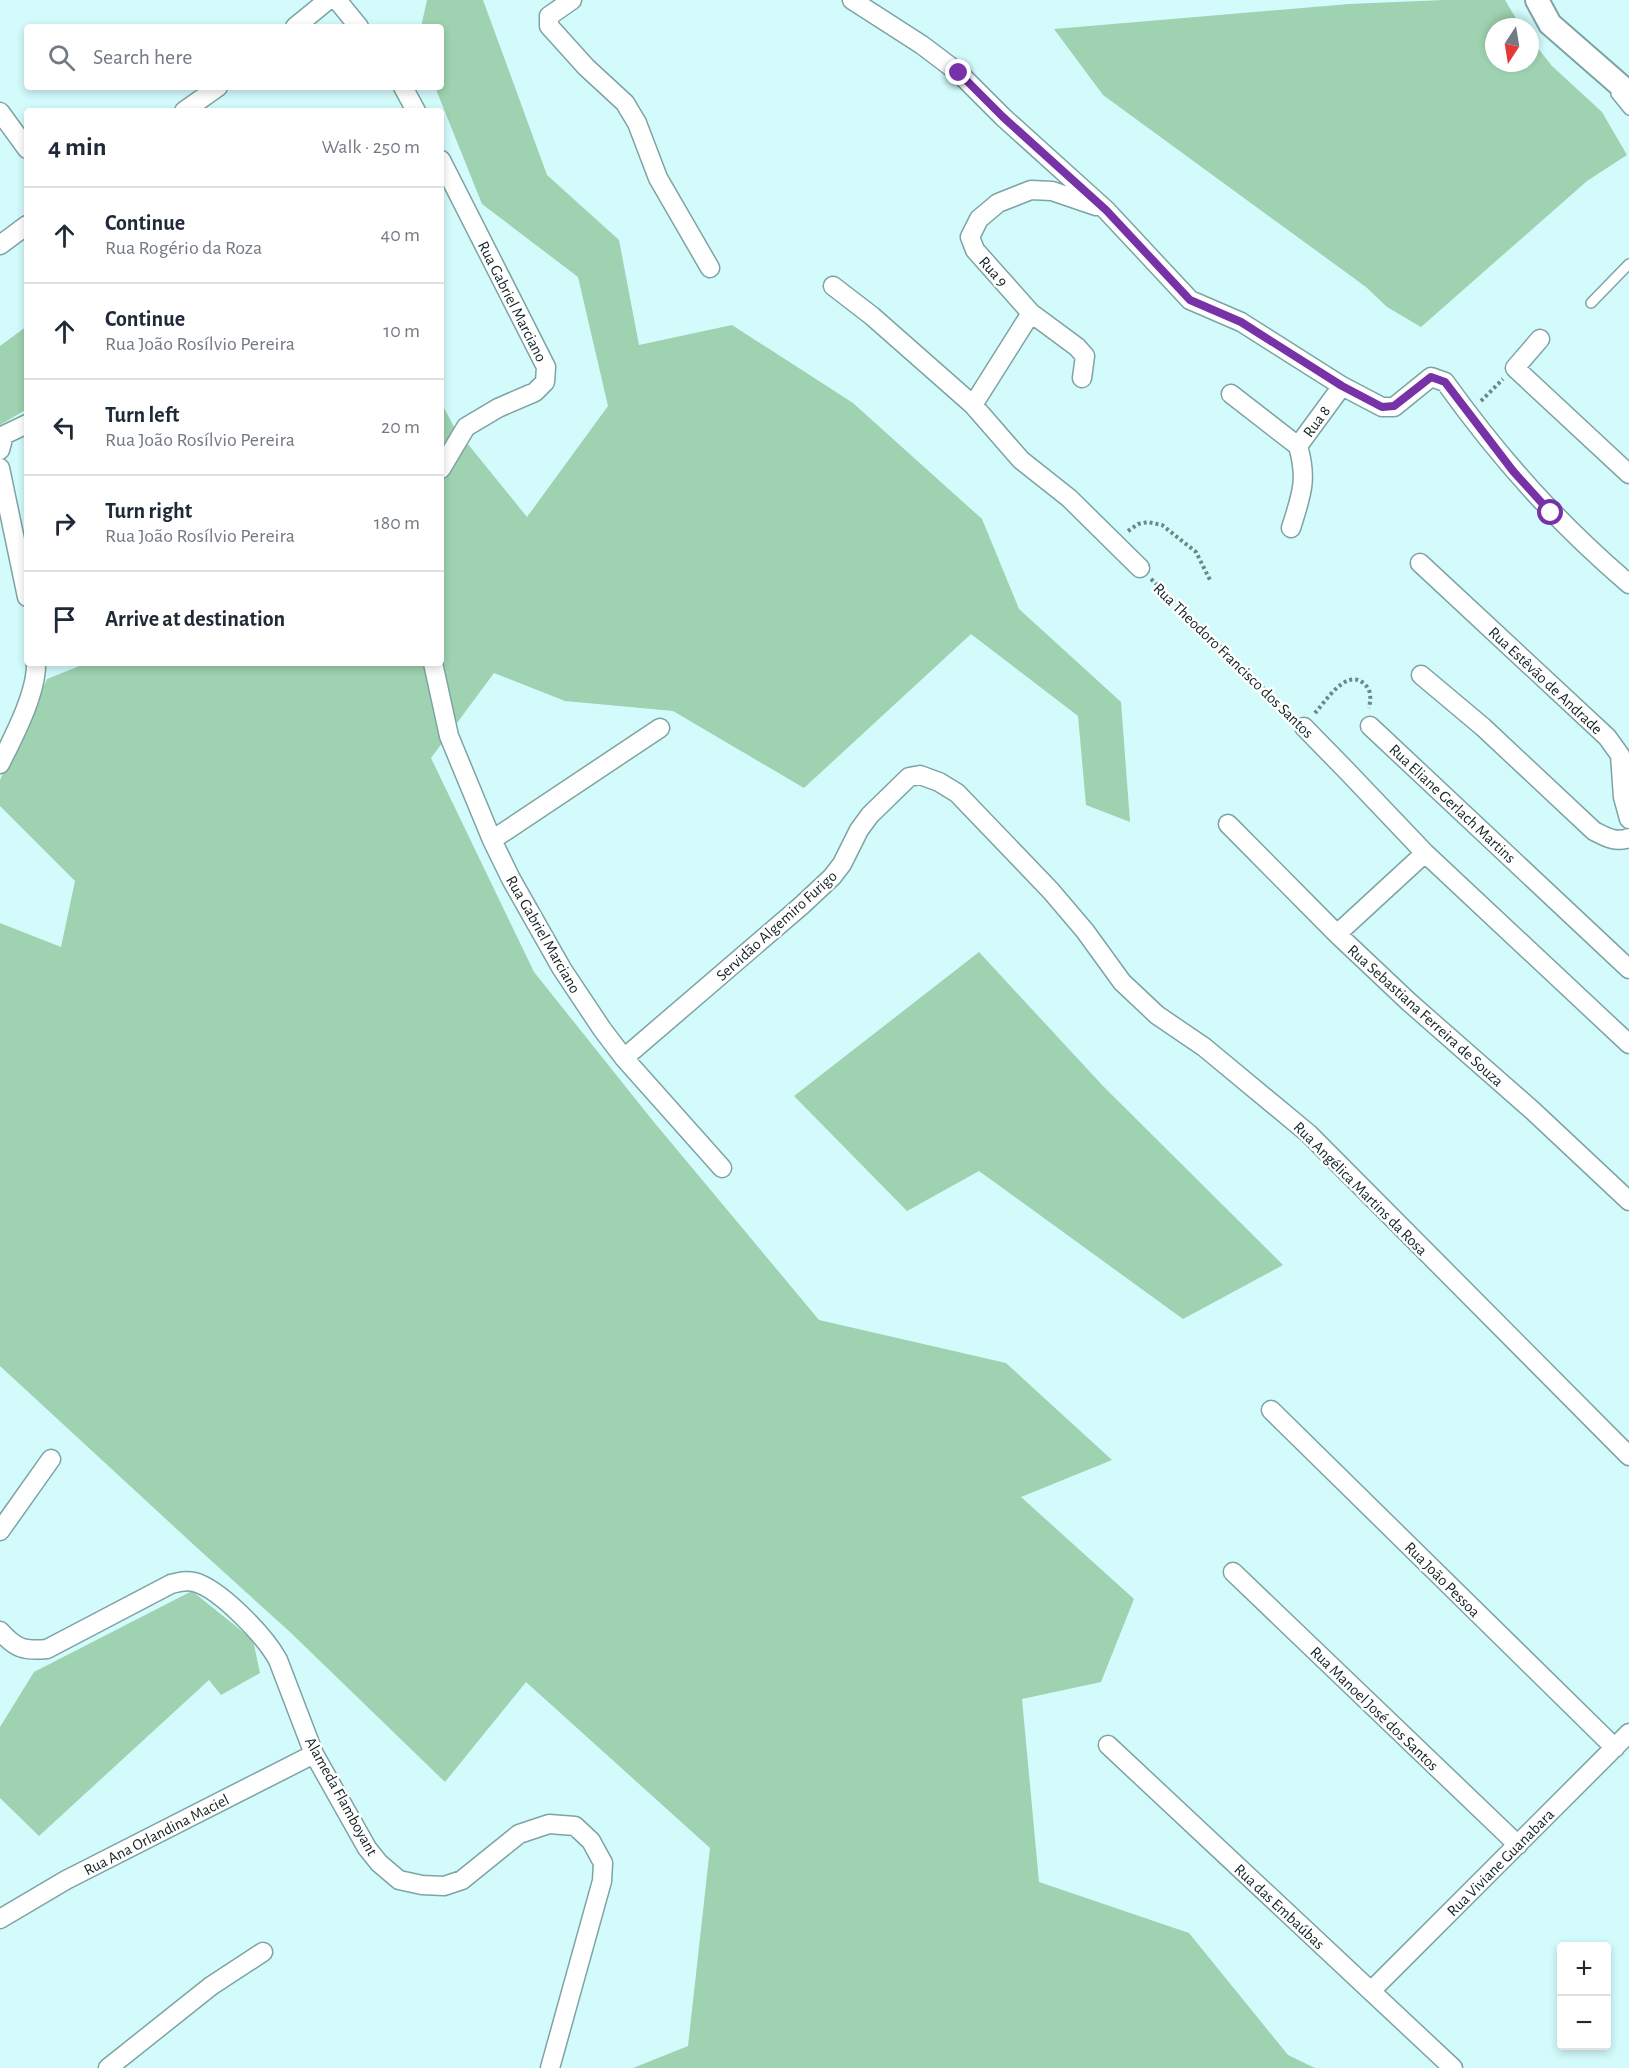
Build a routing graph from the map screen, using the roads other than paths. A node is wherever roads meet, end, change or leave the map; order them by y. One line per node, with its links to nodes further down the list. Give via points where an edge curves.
1 (328, 0): 6 (street)
2 (337, 0): 7 (street)
3 (572, 0): 22 (street, via 549,16 549,26 625,103 658,178)
4 (852, 0): 18 (street, via 959,73)
5 (1537, 0): 8 (street, via 1550,24)
6 (299, 24)
7 (357, 24)
8 (1586, 57): 11 (street); 14 (lane)
9 (214, 90): 12 (street)
10 (405, 90): 13 (street)
11 (1629, 93)
12 (188, 108)
13 (414, 108)
14 (1629, 110)
15 (0, 112): 16 (street)
16 (24, 145)
17 (444, 166): 34 (street, Rua Gabriel Marciano, via 546,368 545,382 535,392 466,427)
18 (1106, 210): 25 (street, Rua 9, via 1052,191 1031,190 998,204 979,219 970,237 975,250); 28 (street, via 1190,300 1241,322)
19 (24, 227): 20 (street)
20 (0, 245)
21 (1629, 264): 24 (lane)
22 (710, 268)
23 (833, 286): 30 (street, Rua Theodoro Francisco dos Santos)
24 (1591, 303)
25 (1031, 313): 27 (street, Rua 9, via 1085,356); 30 (street)
26 (1540, 339): 36 (street, via 1515,368)
27 (1082, 378)
28 (1342, 386): 32 (street, Rua 8); 41 (street, via 1382,407 1394,406 1431,377 1445,382 1513,471 1551,513)
29 (1231, 394): 32 (street)
30 (973, 405): 39 (street, Rua Theodoro Francisco dos Santos, via 1021,460 1069,498)
31 (24, 425): 33 (street, via 4,435)
32 (1298, 446): 37 (street, Rua 8, via 1304,486)
33 (0, 450)
34 (444, 463)
35 (0, 468): 40 (street)
36 (1629, 474)
37 (1291, 528)
38 (1420, 563): 50 (street, Rua Estêvão de Andrade, via 1607,737 1620,755)
39 (1140, 568)
40 (24, 583)
41 (1629, 584)
42 (36, 666): 48 (street, via 28,700)
43 (434, 666): 53 (street, Rua Gabriel Marciano, via 449,736)
44 (1421, 675): 52 (street, via 1594,831 1611,840)
45 (1370, 726): 56 (street, Rua Eliane Gerlach Martins)
46 (660, 728): 53 (street)
47 (1304, 728): 54 (street, Rua Theodoro Francisco dos Santos)
48 (0, 764)
49 (909, 777): 58 (street, Servidão Algemiro Furigo, via 870,815 832,876); 62 (street, Rua Angélica Martins da Rosa, via 920,775 957,793 1051,891 1122,982 1157,1015 1204,1047 1309,1134)
50 (1629, 819)
51 (1228, 824): 55 (street, Rua Sebastiana Ferreira de Souza)
52 (1629, 838)
53 (492, 840): 58 (street, Rua Gabriel Marciano, via 562,969)
54 (1425, 853): 55 (street); 57 (street, Rua Theodoro Francisco dos Santos)
55 (1337, 934): 60 (street, Rua Sebastiana Ferreira de Souza)
56 (1629, 969)
57 (1629, 1044)
58 (624, 1058): 59 (street, Rua Gabriel Marciano)
59 (722, 1168)
60 (1629, 1202)
61 (1271, 1410): 69 (street, Rua João Pessoa)
62 (1629, 1455)
63 (51, 1459): 64 (street)
64 (0, 1531)
65 (1233, 1572): 71 (street, Rua Manoel José dos Santos)
66 (0, 1631): 70 (street, Alameda Flamboyant, via 20,1648 47,1649 171,1584 196,1582 220,1597 271,1646)
67 (1629, 1733): 69 (street, Rua Viviane Guanabara)
68 (1108, 1745): 74 (street, Rua das Embaúbas)
69 (1615, 1748): 71 (street, Rua Viviane Guanabara)
70 (314, 1754): 72 (street, Rua Ana Orlandina Maciel, via 66,1880); 76 (street, Alameda Flamboyant, via 367,1848 399,1880 444,1886 462,1880 519,1834 549,1824 575,1826 591,1841 603,1863 602,1881)
71 (1518, 1845): 74 (street, Rua Viviane Guanabara)
72 (0, 1919)
73 (263, 1952): 75 (street, via 211,1986)
74 (1371, 1992): 77 (street, Rua das Embaúbas)
75 (108, 2068)
76 (550, 2068)
77 (1453, 2068)

